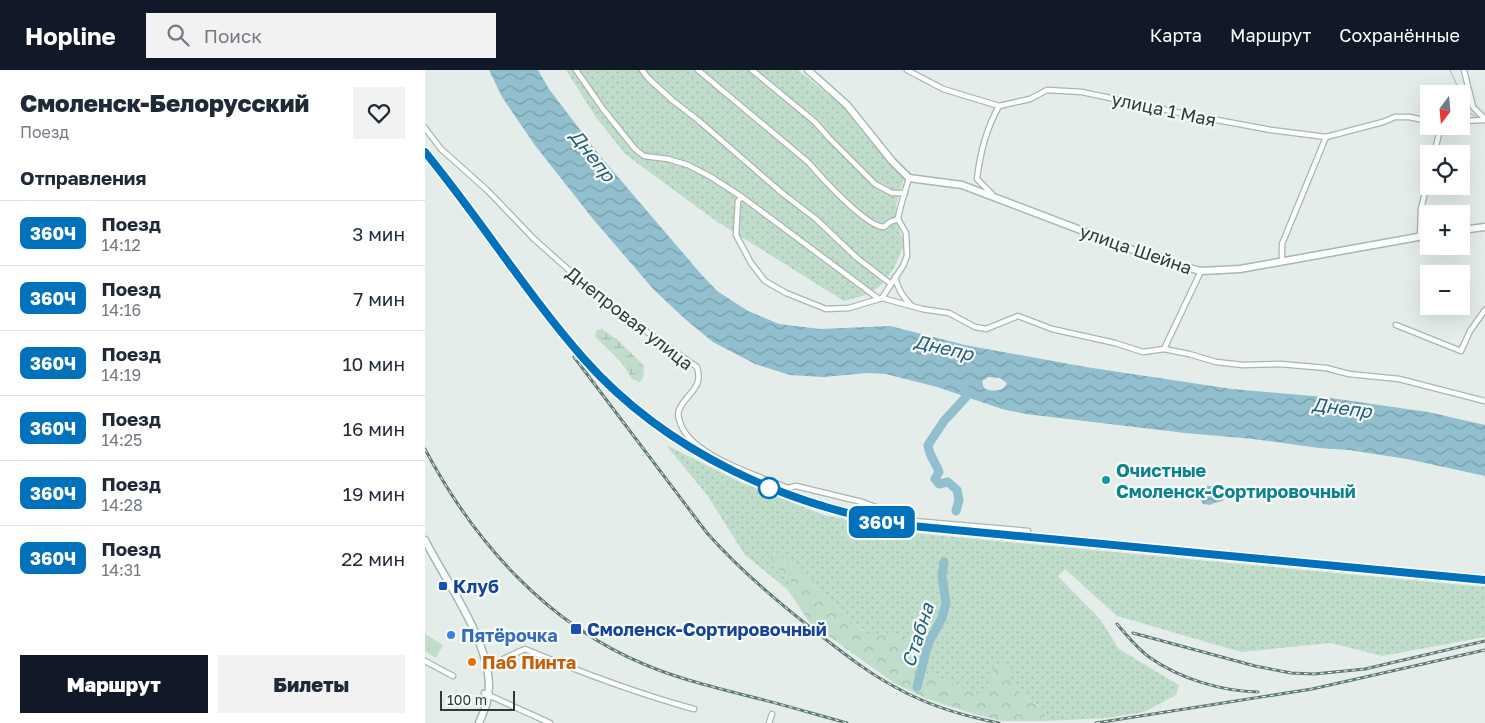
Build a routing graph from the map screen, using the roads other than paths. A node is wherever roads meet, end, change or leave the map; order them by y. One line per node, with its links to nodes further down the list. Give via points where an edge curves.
1 (642, 70): 25 (street, via 672,100)
2 (698, 70): 18 (street, via 808,162 867,220 884,228)
3 (752, 70): 15 (street, via 815,122 875,184 891,193)
4 (808, 70): 14 (street, via 847,105)
5 (907, 70): 8 (street, улица 1 Мая, via 943,89)
6 (1464, 70): 10 (street, via 1473,107)
7 (578, 71): 17 (street, via 603,109 644,156 668,159 687,166)
8 (999, 106): 13 (street, улица 1 Мая, via 1030,100 1047,90 1082,92 1271,130); 16 (street, via 980,155 977,179)
9 (1420, 119): 13 (street, улица 1 Мая, via 1395,117)
10 (1485, 119): 11 (street)
11 (1470, 120)
12 (425, 128): 32 (street, Днепровая улица, via 441,149 488,191 534,239 606,303 697,367 697,386 679,408 677,416 683,431 698,447 788,488 796,486 847,498 914,521)
13 (1326, 137): 22 (street, via 1282,244)
14 (909, 178): 15 (street); 16 (street, улица Шейна, via 962,184)
15 (905, 193): 18 (street)
16 (991, 194): 23 (street, улица Шейна, via 1162,261)
17 (742, 197): 26 (street); 26 (street, via 738,201 736,235 765,281 825,309 849,308)
18 (898, 219): 24 (street, via 906,233 907,256)
19 (1485, 227): 20 (street)
20 (1470, 229)
21 (1420, 236): 22 (street, улица Шейна)
22 (1282, 262): 23 (street, улица Шейна)
23 (1201, 271): 30 (street)
24 (895, 277): 25 (street); 27 (street, via 903,297)
25 (891, 284): 26 (street)
26 (880, 298): 27 (street)
27 (912, 306): 30 (street, via 949,313 975,327 986,329 1018,316 1052,329 1143,352)
28 (1485, 310): 29 (street, via 1461,351)
29 (1396, 325)
30 (1164, 349): 31 (street, via 1216,362 1326,368 1349,374 1399,379)
31 (1485, 401)
32 (1028, 531)
33 (425, 540): 35 (street, via 464,610)
34 (425, 660): 36 (street)
35 (486, 667): 37 (street, via 489,686); 38 (street, via 525,648 590,676)
36 (453, 676)
37 (486, 694): 40 (street, via 486,707); 41 (street)
38 (694, 709)
39 (772, 714): 42 (street)
40 (479, 723)
41 (550, 723)
42 (769, 723)

